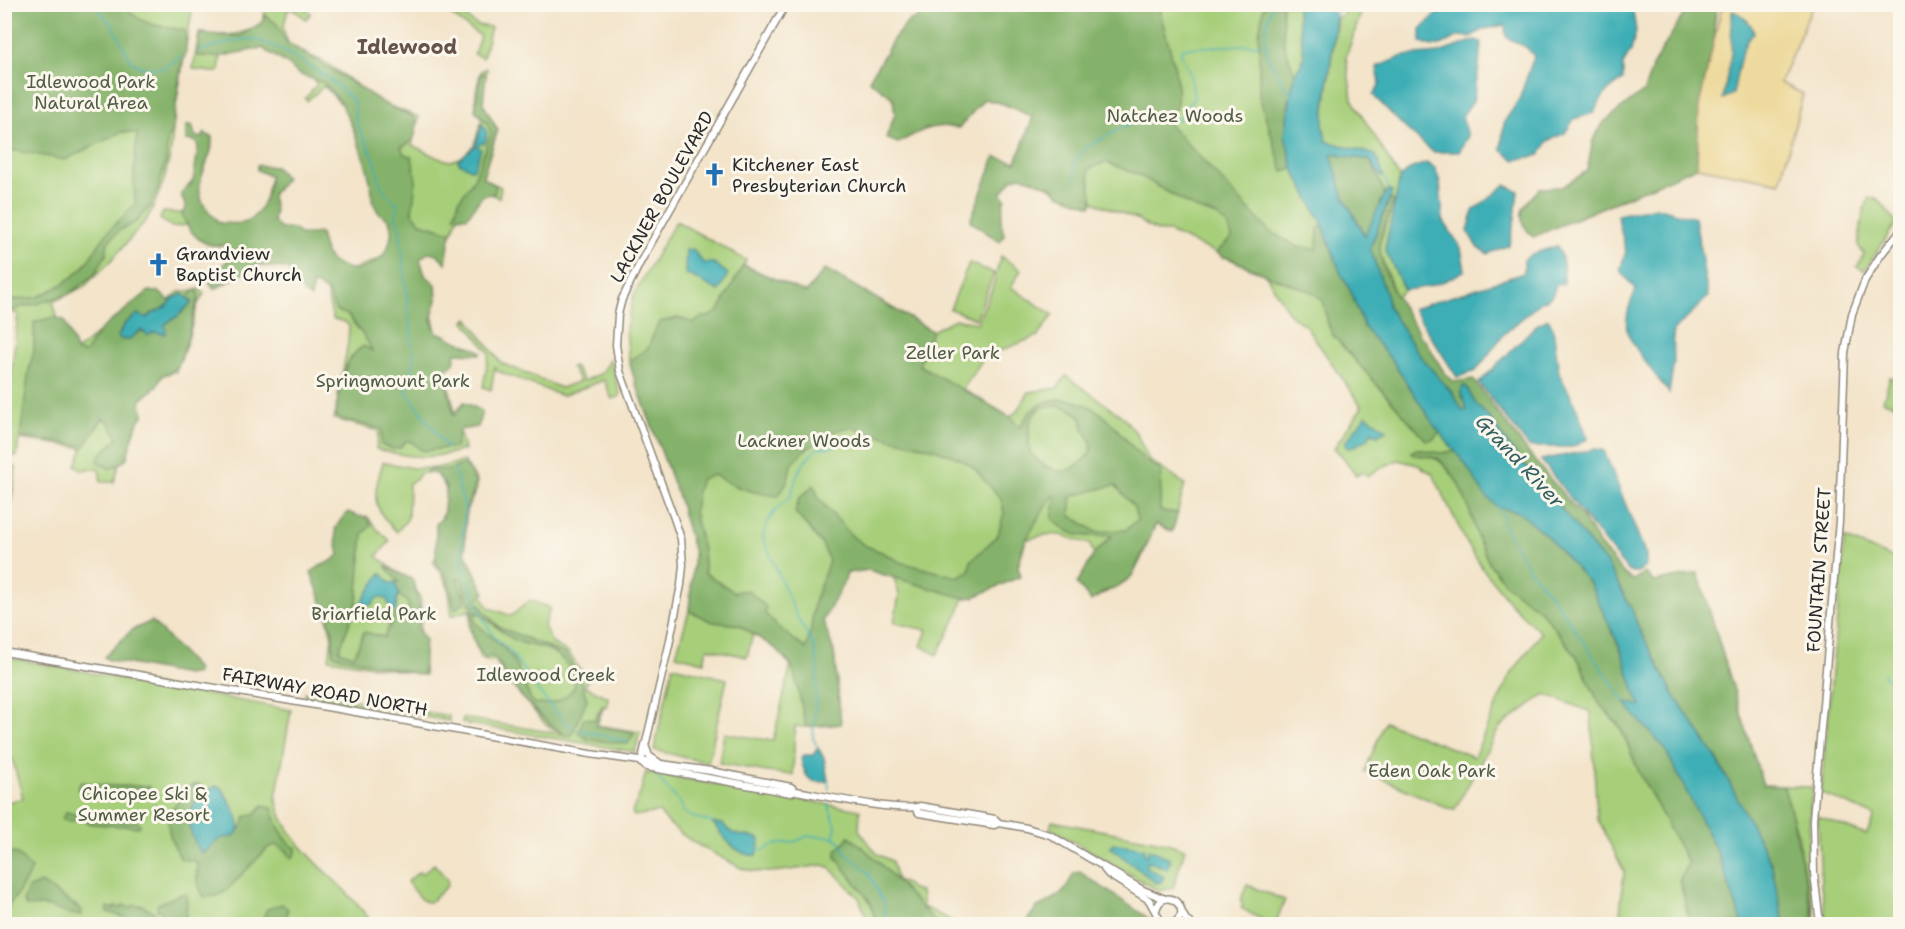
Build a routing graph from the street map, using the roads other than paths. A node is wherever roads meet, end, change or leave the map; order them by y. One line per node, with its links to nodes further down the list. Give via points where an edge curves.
1 (786, 4): 4 (main road, LACKNER BOULEVARD, via 641,261 618,314 616,345 620,371 681,539 683,565)
2 (1900, 231): 14 (main road, FOUNTAIN STREET, via 1865,280 1846,342 1839,521 1813,819)
3 (4, 652): 5 (main road, FAIRWAY ROAD NORTH)
4 (645, 744): 5 (main road, LACKNER BOULEVARD); 6 (main road, via 650,756)
5 (641, 763): 6 (main road, FAIRWAY ROAD NORTH); 7 (main road, FAIRWAY ROAD NORTH)
6 (660, 764): 7 (main road, FAIRWAY ROAD NORTH, via 748,778)
7 (796, 791): 8 (main road, FAIRWAY ROAD NORTH, via 1027,828 1050,835)
8 (1104, 868): 9 (main road, FAIRWAY ROAD NORTH); 11 (main road, FAIRWAY ROAD NORTH, via 1149,900)
9 (1165, 899): 10 (main road, via 1177,902); 11 (main road)
10 (1181, 910): 12 (main road, via 1179,919); 13 (main road)
11 (1156, 911): 12 (main road, via 1161,922)
12 (1172, 924)
13 (1191, 924)
14 (1820, 924)

